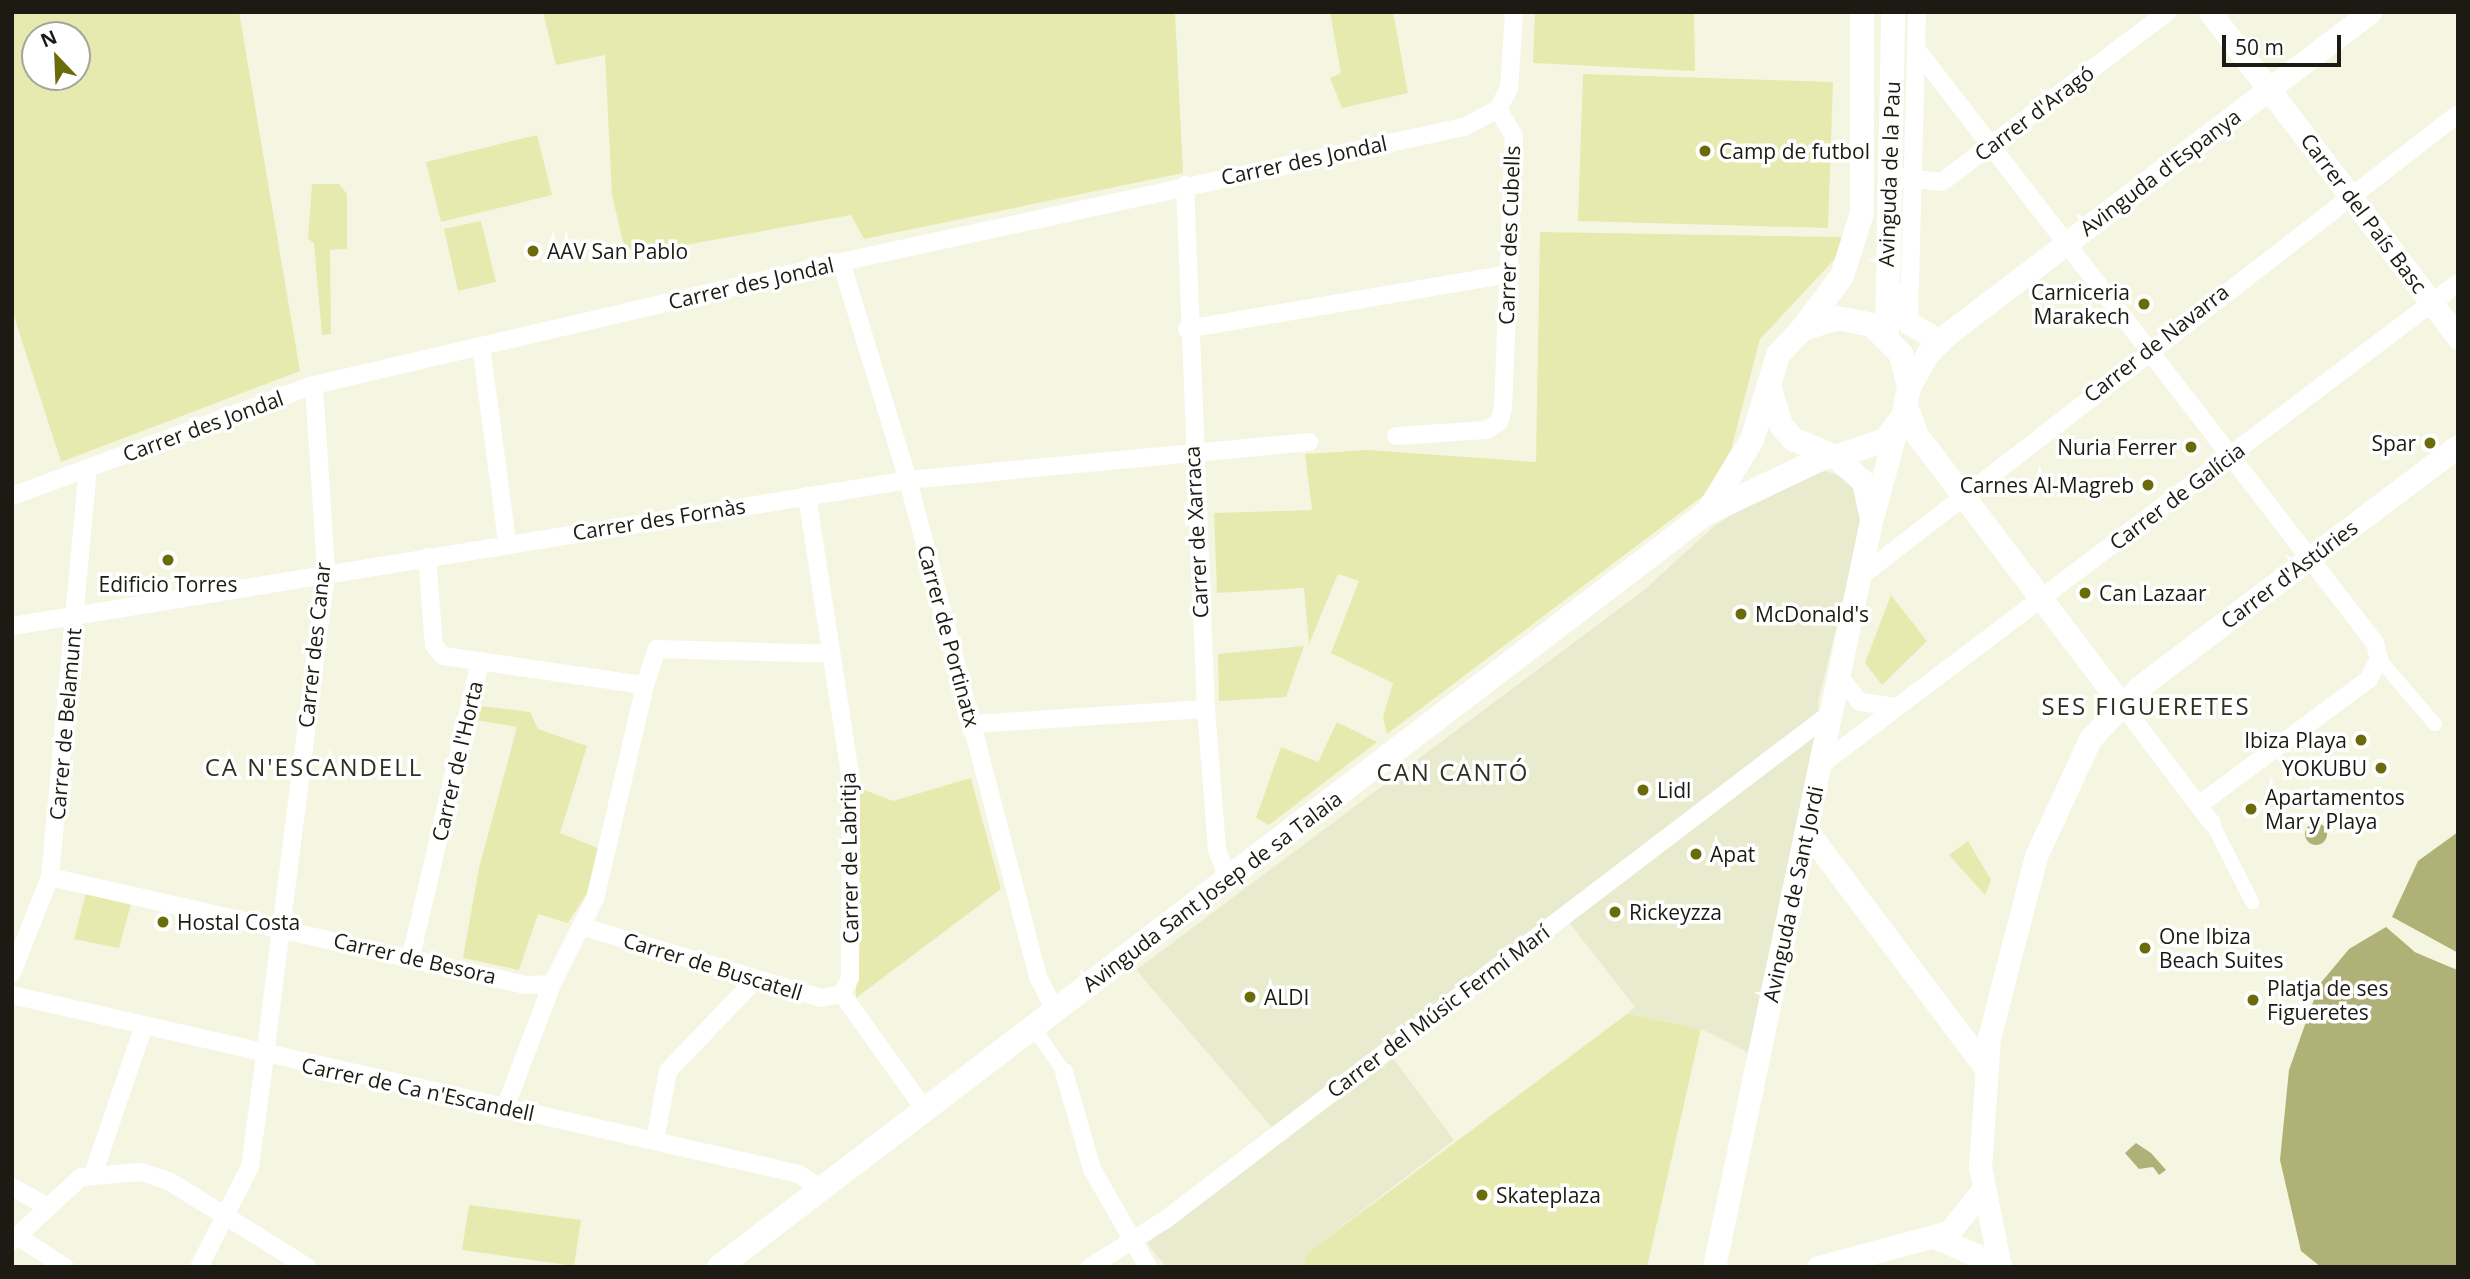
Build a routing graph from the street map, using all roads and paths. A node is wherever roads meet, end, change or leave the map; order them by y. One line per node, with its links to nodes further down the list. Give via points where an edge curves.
1 (1514, 12): 10 (street, via 1508,88)
2 (1862, 12): 18 (main road, Avinguda de la Pau, via 1864,185)
3 (1893, 12): 13 (main road, Avinguda de la Pau)
4 (1917, 12): 8 (street, Avinguda de la Pau)
5 (2168, 12): 12 (street, Carrer d'Aragó)
6 (2210, 12): 9 (street, Carrer del País Basc)
7 (2370, 12): 9 (street, Avinguda d'Espanya)
8 (1917, 50): 12 (street); 13 (street, Avinguda de la Pau)
9 (2270, 89): 15 (street, Carrer del País Basc); 16 (street, Avinguda d'Espanya)
10 (1498, 109): 14 (street, Carrer des Jondal, via 1464,127); 19 (street, Carrer des Cubells, via 1514,136)
11 (2458, 114): 15 (street, Carrer de Navarra)
12 (1992, 145): 13 (street, Carrer d'Aragó, via 1942,182); 16 (street)
13 (1900, 177): 20 (main road, Avinguda de la Pau); 23 (street, Avinguda de la Pau)
14 (1185, 185): 17 (street, Carrer des Jondal); 24 (street, Carrer de Xarraca)
15 (2350, 194): 22 (street, Carrer del País Basc); 30 (street, Carrer de Navarra)
16 (2067, 242): 26 (street, Avinguda d'Espanya); 30 (street)
17 (841, 262): 29 (street, Carrer des Jondal); 42 (street, Carrer de Portinatx)
18 (1848, 262): 25 (main road, Avinguda de la Pau); 40 (main road, via 1768,346)
19 (1508, 274): 24 (street); 34 (street, Carrer des Cubells, via 1499,422 1486,430)
20 (1886, 280): 23 (street); 27 (main road, Avinguda de la Pau)
21 (2458, 283): 22 (street, Carrer de Galícia)
22 (2431, 303): 28 (street, Carrer del País Basc); 38 (street, Carrer de Galícia)
23 (1909, 323): 26 (street)
24 (1187, 329): 37 (street, Carrer de Xarraca)
25 (1802, 329): 27 (main road, via 1855,319); 32 (main road, via 1778,355)
26 (1941, 335): 27 (street); 33 (street, Avinguda d'Espanya)
27 (1889, 338): 33 (main road)
28 (2458, 338)
29 (481, 346): 31 (street, Carrer des Jondal); 48 (street)
30 (2149, 348): 38 (street); 43 (street, Carrer de Navarra)
31 (314, 385): 41 (street, Carrer des Jondal); 51 (street, Carrer des Canar)
32 (1770, 389): 39 (main road, via 1787,432); 40 (main road)
33 (1904, 407): 39 (main road, via 1870,450); 43 (street, via 1917,435); 47 (street, Avinguda de Sant Jordi)
34 (1396, 436)
35 (1309, 442): 37 (street, Carrer des Fornàs)
36 (2458, 446): 50 (street, Carrer d'Astúries)
37 (1192, 450): 42 (street, Carrer des Fornàs); 63 (street, Carrer de Xarraca)
38 (2231, 455): 50 (street); 53 (street, Carrer de Galícia)
39 (1831, 456): 46 (main road); 47 (street, Avinguda de Sant Jordi, via 1863,481)
40 (1742, 460): 46 (main road)
41 (88, 468): 44 (street, Carrer des Jondal); 54 (street, Carrer de Belamunt)
42 (908, 481): 45 (street, Carrer des Fornàs); 65 (street, Carrer de Portinatx)
43 (1963, 494): 52 (street, Carrer de Navarra); 53 (street)
44 (12, 496)
45 (807, 496): 48 (street, Carrer des Fornàs); 56 (street, Carrer de Labritja)
46 (1705, 514): 73 (main road, Avinguda Sant Josep de sa Talaia)
47 (1871, 521): 52 (street, Avinguda de Sant Jordi)
48 (508, 542): 49 (street, Carrer des Fornàs)
49 (427, 557): 51 (street, Carrer des Fornàs); 58 (street, Carrer de l'Horta, via 434,645 443,656)
50 (2310, 559): 57 (street, via 2375,643); 61 (street, Carrer d'Astúries)
51 (326, 571): 54 (street, Carrer des Fornàs); 76 (street, Carrer des Canar)
52 (1860, 577): 59 (street, Avinguda de Sant Jordi)
53 (2040, 598): 61 (street); 62 (street, Carrer de Galícia)
54 (75, 616): 55 (street, Carrer des Fornàs); 71 (street, Carrer de Belamunt)
55 (12, 626)
56 (831, 654): 60 (street, via 657,649); 83 (street, Carrer de Labritja, via 851,779 850,978)
57 (2379, 659): 66 (street); 68 (street, via 2369,679)
58 (480, 661): 60 (street); 78 (street, Carrer de l'Horta)
59 (1840, 678): 62 (street, via 1860,702); 64 (street, Avinguda de Sant Jordi)
60 (645, 685): 77 (street)
61 (2120, 702): 68 (street); 84 (street, Carrer d'Astúries, via 2090,739 2056,807)
62 (1896, 707): 67 (street, Carrer de Galícia)
63 (1206, 709): 65 (street); 73 (street, Carrer de Xarraca, via 1217,850)
64 (1832, 712): 67 (street, Avinguda de Sant Jordi); 103 (street, Carrer del Músic Fermí Marí, via 1165,1220)
65 (973, 724): 85 (street, Carrer de Portinatx, via 1038,977)
66 (2435, 724)
67 (1822, 764): 70 (street, Avinguda de Sant Jordi)
68 (2200, 804): 69 (street)
69 (2212, 823): 75 (street)
70 (1807, 831): 72 (street); 74 (street, Avinguda de Sant Jordi)
71 (50, 877): 76 (street, Carrer de Besora); 79 (street, Carrer de Belamunt)
72 (1840, 877): 74 (street, via 1820,874); 86 (street)
73 (1228, 878): 85 (main road, Avinguda Sant Josep de sa Talaia)
74 (1796, 884): 104 (street, Avinguda de Sant Jordi)
75 (2252, 902)
76 (280, 927): 78 (street, Carrer de Besora); 89 (street, Carrer des Canar)
77 (584, 927): 80 (street, Carrer de Buscatell); 81 (street)
78 (411, 956): 81 (street, Carrer de Besora, via 526,985)
79 (12, 973)
80 (756, 979): 83 (street, Carrer de Buscatell, via 821,998); 94 (street, via 668,1071)
81 (552, 984): 92 (street)
82 (12, 995): 87 (street, Carrer de Ca n'Escandell)
83 (842, 995): 93 (street)
84 (1995, 1002): 86 (street, via 1969,1017); 90 (street, Carrer d'Astúries)
85 (1055, 1010): 88 (main road, Avinguda Sant Josep de sa Talaia)
86 (1950, 1016): 90 (street)
87 (144, 1025): 89 (street, Carrer de Ca n'Escandell); 95 (street)
88 (1033, 1027): 91 (street); 93 (main road, Avinguda Sant Josep de sa Talaia)
89 (265, 1056): 92 (street, Carrer de Ca n'Escandell); 100 (street, Carrer des Canar, via 250,1167)
90 (1984, 1066): 98 (street, Carrer d'Astúries, via 1979,1142)
91 (1064, 1072): 103 (street, via 1092,1169)
92 (505, 1108): 94 (street, Carrer de Ca n'Escandell)
93 (925, 1109): 97 (main road, Avinguda Sant Josep de sa Talaia)
94 (655, 1140): 97 (street, Carrer de Ca n'Escandell, via 799,1174)
95 (94, 1172): 99 (street); 100 (street, via 141,1172 169,1181)
96 (12, 1187): 99 (street)
97 (821, 1189): 109 (main road, Avinguda Sant Josep de sa Talaia)
98 (1983, 1190): 101 (street, via 1958,1226); 105 (street, Carrer d'Astúries)
99 (48, 1207): 102 (street)
100 (225, 1215): 107 (street, Carrer des Canar); 108 (street)
101 (1934, 1237): 105 (street); 112 (street)
102 (15, 1238): 106 (street)
103 (1129, 1241): 110 (street, Carrer del Músic Fermí Marí); 111 (street)
104 (1717, 1264)
105 (2000, 1266)
106 (65, 1267)
107 (199, 1267)
108 (307, 1267)
109 (719, 1267)
110 (1090, 1267)
111 (1148, 1267)
112 (1818, 1267)

